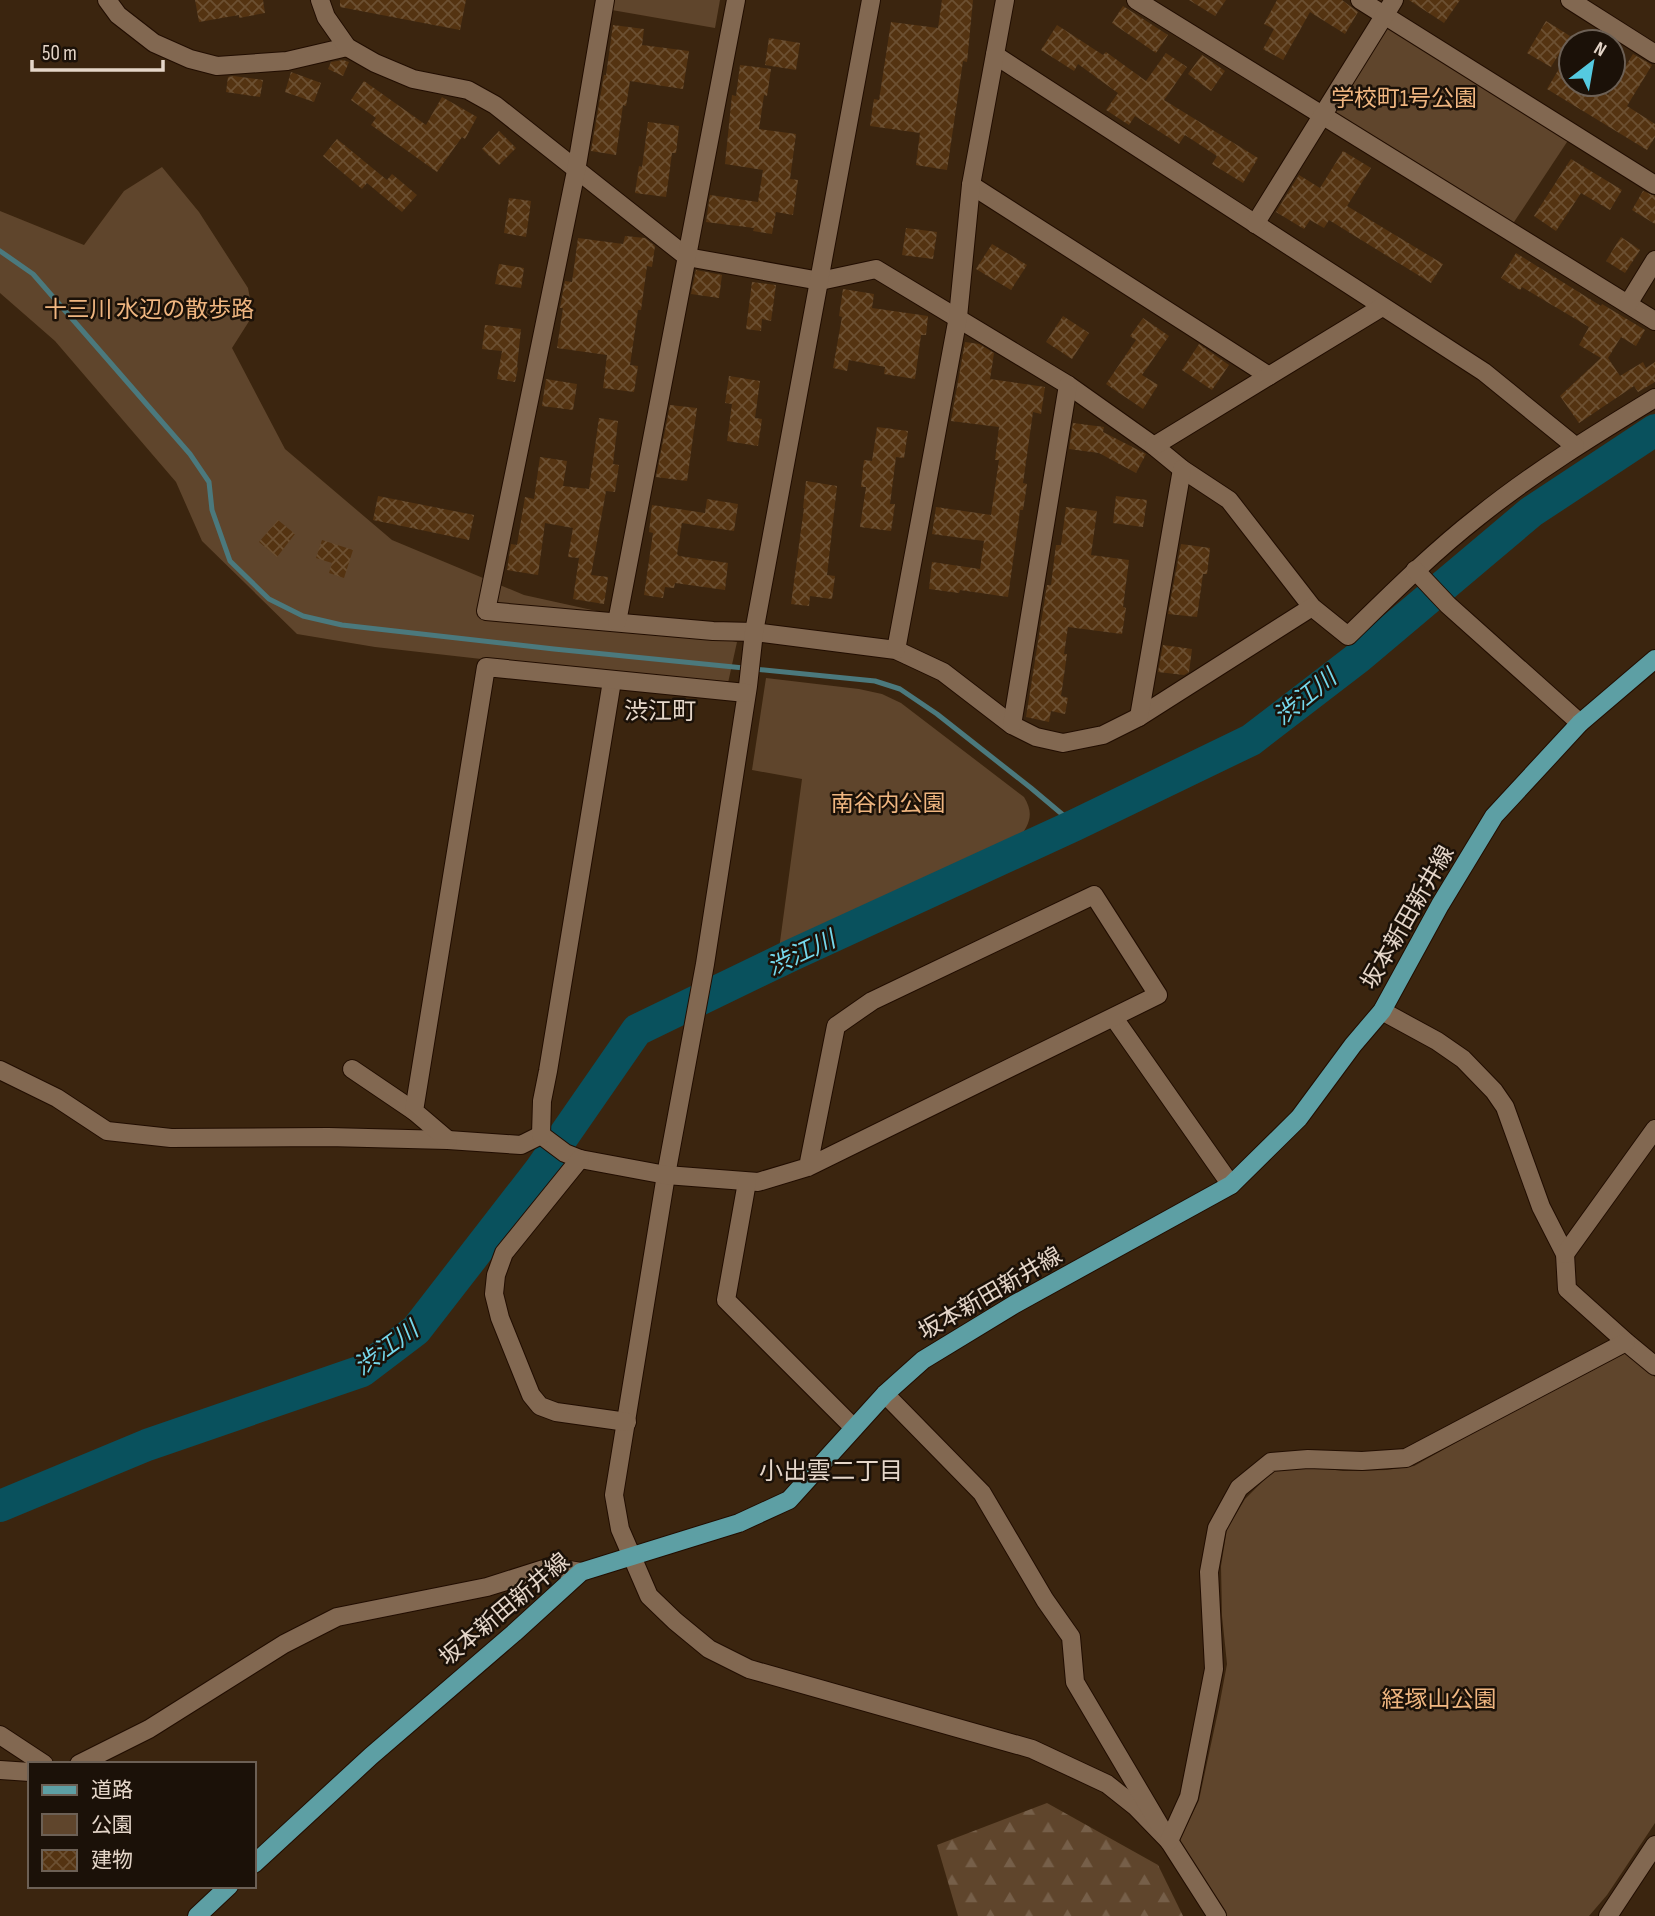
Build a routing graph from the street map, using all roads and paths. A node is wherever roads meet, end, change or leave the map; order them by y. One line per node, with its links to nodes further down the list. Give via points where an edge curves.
1 (107, 0): 12 (street, via 118,15 154,43 217,65 287,61)
2 (320, 0): 12 (street)
3 (605, 0): 16 (street)
4 (736, 0): 20 (street)
5 (871, 0): 22 (street)
6 (1005, 0): 14 (street)
7 (1136, 0): 15 (street)
8 (1360, 0): 11 (street)
9 (1394, 0): 11 (street)
10 (1570, 0): 13 (street)
11 (1384, 16): 15 (street); 18 (street)
12 (347, 47): 16 (street, via 413,79 468,90 495,105)
13 (1655, 54)
14 (995, 55): 17 (street); 19 (street)
15 (1321, 116): 19 (street); 23 (street)
16 (576, 171): 20 (street); 35 (street, via 486,611)
17 (971, 185): 25 (street); 27 (street)
18 (1655, 185)
19 (1255, 224): 24 (street)
20 (687, 257): 22 (street); 35 (street)
21 (1655, 260): 23 (street)
22 (820, 281): 25 (street, via 876,270); 36 (street)
23 (1628, 304): 26 (street)
24 (1382, 307): 27 (street); 31 (street, via 1484,372)
25 (958, 317): 28 (street); 37 (street)
26 (1655, 321)
27 (1269, 376): 30 (street)
28 (1068, 385): 30 (street); 43 (street)
29 (1655, 398): 31 (street)
30 (1154, 446): 32 (street)
31 (1574, 446): 33 (street, via 1478,517)
32 (1182, 469): 34 (street, via 1229,500); 41 (street)
33 (1418, 574): 34 (street, via 1348,636); 42 (street)
34 (1312, 607): 41 (street)
35 (617, 622): 36 (street, via 713,631)
36 (753, 640): 37 (street); 40 (street)
37 (896, 650): 43 (street, via 943,672)
38 (1655, 659): 42 (main road, 坂本新田新井線)
39 (612, 681): 40 (street); 48 (street, via 486,667); 50 (street, via 542,1101)
40 (747, 689): 54 (street, via 705,964)
41 (1139, 717): 43 (street, via 1103,735 1063,743)
42 (1580, 723): 44 (main road, 坂本新田新井線, via 1494,817)
43 (1012, 725)
44 (1382, 1011): 56 (main road, 坂本新田新井線, via 1299,1118); 57 (street, via 1463,1059 1494,1091 1505,1107 1541,1207)
45 (1114, 1018): 53 (street); 53 (street, via 1158,995 1094,895 872,1001 836,1026); 56 (street)
46 (352, 1069): 48 (street)
47 (0, 1070): 51 (street, via 57,1098 107,1131 171,1138)
48 (414, 1111): 51 (street)
49 (1655, 1129): 57 (street)
50 (541, 1135): 51 (street, via 521,1145); 52 (street)
51 (448, 1140)
52 (573, 1156): 54 (street); 61 (street, via 504,1253 494,1294 531,1395 540,1406)
53 (808, 1167): 55 (street)
54 (666, 1175): 55 (street); 61 (street)
55 (747, 1182): 62 (street, via 726,1300)
56 (1231, 1185): 60 (main road, 坂本新田新井線, via 1015,1304 923,1360)
57 (1565, 1254): 58 (street, via 1567,1289)
58 (1626, 1342): 59 (street); 70 (street, via 1406,1458 1271,1462 1239,1488 1217,1528 1209,1573 1214,1669 1189,1797)
59 (1655, 1366)
60 (884, 1394): 62 (main road, 坂本新田新井線); 70 (street, via 982,1493 1071,1637 1075,1682)
61 (627, 1422): 63 (street, via 614,1495)
62 (854, 1428): 63 (main road, 坂本新田新井線, via 789,1500 739,1523)
63 (630, 1556): 64 (main road, 坂本新田新井線); 70 (street, via 649,1596 709,1649 749,1669 1032,1749 1107,1784)
64 (580, 1572): 67 (street, via 550,1567 487,1587 337,1618 284,1644 149,1729); 72 (main road, 坂本新田新井線)
65 (0, 1735): 66 (street)
66 (41, 1762)
67 (83, 1762)
68 (0, 1770): 69 (street)
69 (28, 1772)
70 (1169, 1841): 75 (street)
71 (1655, 1845): 76 (street)
72 (256, 1862)
73 (227, 1888): 74 (main road)
74 (197, 1916)
75 (1217, 1916)
76 (1608, 1916)

